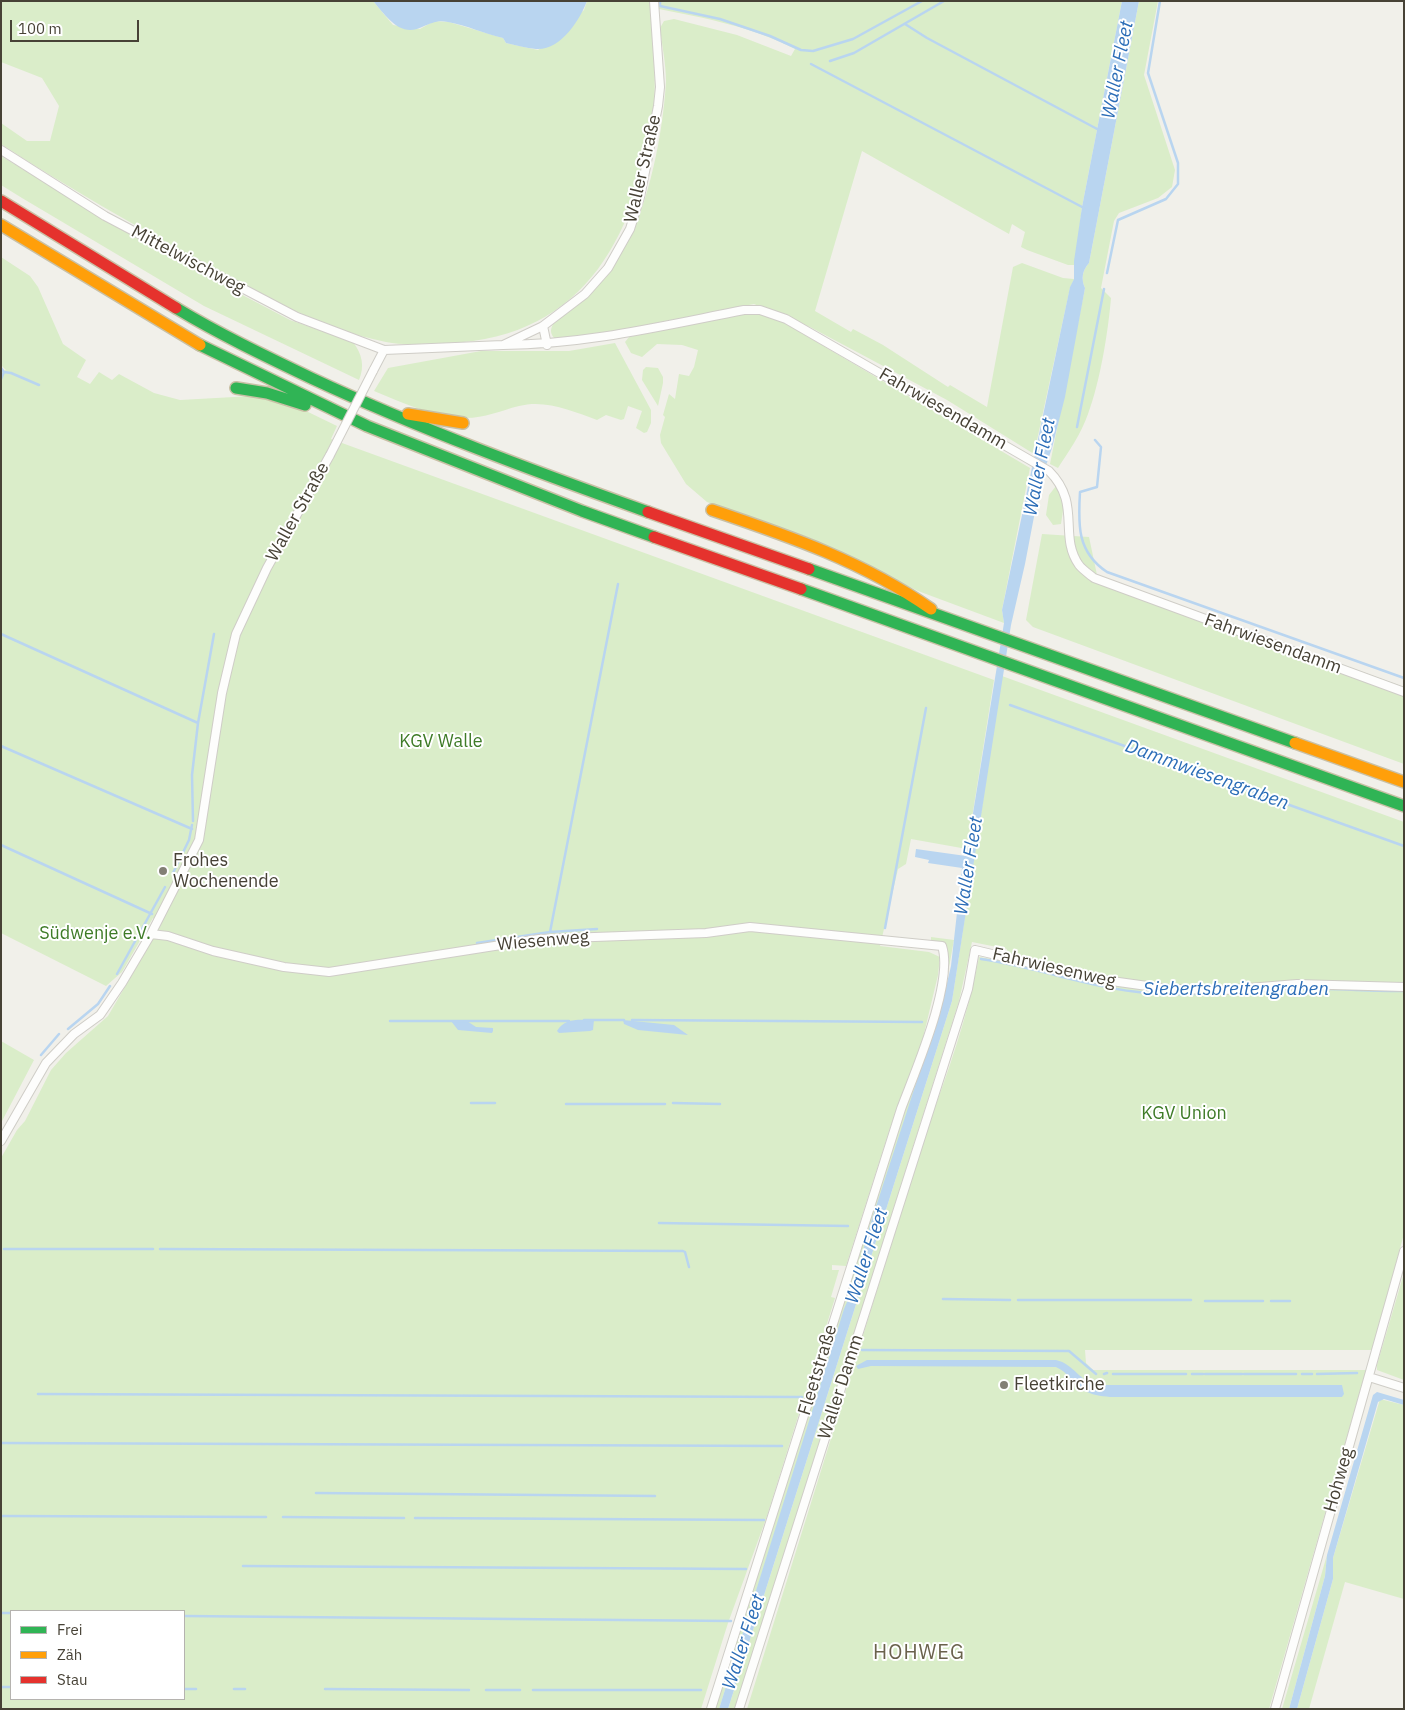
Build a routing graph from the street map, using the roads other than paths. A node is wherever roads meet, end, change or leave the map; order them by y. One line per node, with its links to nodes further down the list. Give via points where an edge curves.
1 (654, 1): 5 (street, Waller Straße, via 660,87 658,106 640,197 630,229 608,268 585,294)
2 (1, 150): 8 (street, Mittelwischweg, via 105,216 197,266 297,317)
3 (1, 202): 10 (highway, via 186,314 250,349)
4 (1, 225): 11 (highway, via 211,351)
5 (543, 326): 6 (street, Waller Straße); 7 (street)
6 (503, 345): 7 (street, Fahrwiesendamm); 8 (street, Waller Straße)
7 (547, 345): 15 (street, Fahrwiesendamm, via 616,336 735,312 760,310 786,318 1049,471 1058,480 1068,504 1073,550 1080,565 1094,578)
8 (384, 350): 18 (street, Waller Straße, bridge, via 267,568 236,634 224,683 199,840)
9 (236, 388): 11 (highway)
10 (378, 409): 12 (highway); 14 (highway, via 565,482)
11 (334, 411): 17 (highway, via 582,511)
12 (463, 423)
13 (712, 510): 14 (highway, via 836,553 912,594)
14 (944, 618): 16 (highway)
15 (1404, 692)
16 (1404, 782)
17 (1404, 806)
18 (151, 934): 19 (street, Wiesenweg, via 284,967 329,972 539,939 706,933 750,928); 22 (street, Waller Straße, via 100,1015 66,1042 42,1068)
19 (942, 946): 26 (street, Fleetstraße, via 944,958 933,1020 901,1109)
20 (975, 950): 21 (street, Fahrwiesenweg, via 1097,979 1169,989 1224,990 1296,984); 27 (street, Waller Damm, via 968,989)
21 (1404, 987)
22 (1, 1141)
23 (1404, 1251): 24 (street, Hohweg)
24 (1369, 1378): 25 (street); 28 (street, Hohweg)
25 (1404, 1388)
26 (711, 1709)
27 (739, 1709)
28 (1275, 1709)

